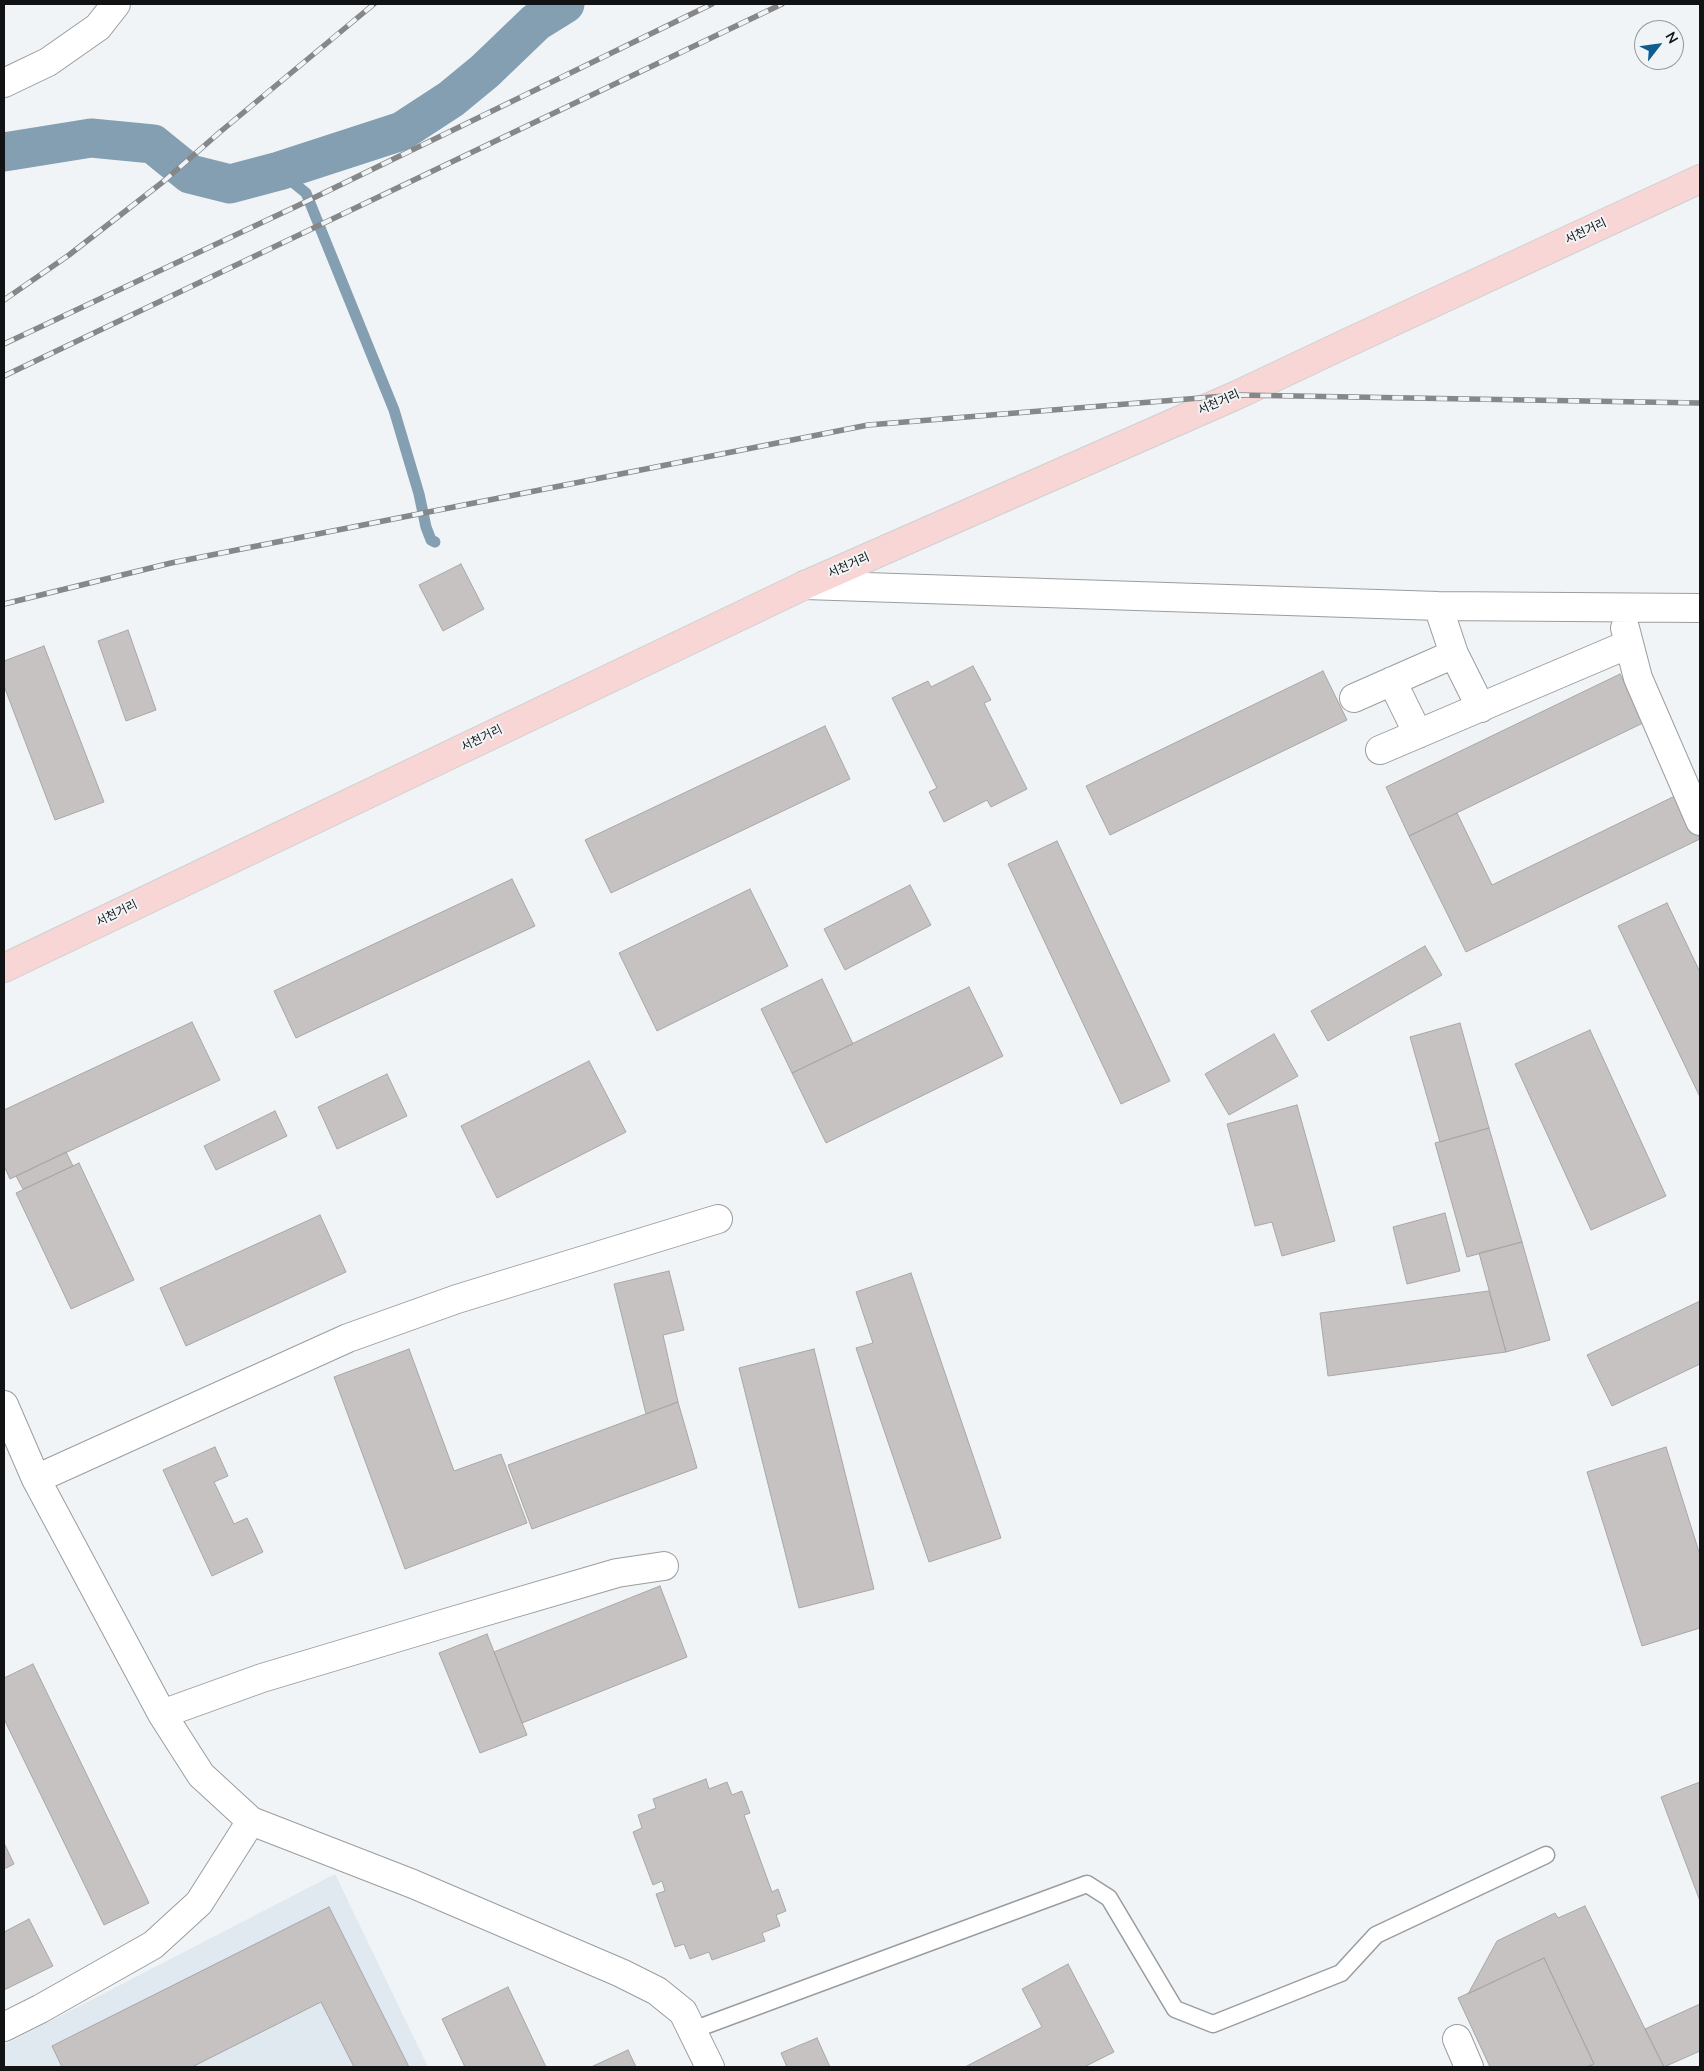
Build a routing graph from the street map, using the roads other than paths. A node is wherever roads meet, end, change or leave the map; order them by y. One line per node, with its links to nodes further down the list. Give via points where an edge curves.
1 (116, 4): 2 (street, via 98,27 48,62)
2 (4, 82)
3 (1700, 179): 4 (main road, 서천거리, via 1237,395)
4 (805, 585): 5 (street); 16 (main road, 서천거리)
5 (1438, 606): 6 (street); 9 (street)
6 (1619, 607): 7 (street); 8 (street)
7 (1700, 608)
8 (1629, 644): 12 (street); 15 (street, via 1638,678)
9 (1454, 654): 10 (street); 12 (street)
10 (1392, 681): 11 (street); 13 (street)
11 (1354, 698)
12 (1481, 708): 13 (street)
13 (1418, 734): 14 (street)
14 (1380, 750)
15 (1700, 821)
16 (4, 968)
17 (718, 1219): 19 (street, via 457,1299 348,1338)
18 (4, 1405): 19 (street)
19 (36, 1479): 21 (street)
20 (664, 1566): 21 (street, via 617,1573 438,1625 262,1678)
21 (162, 1714): 22 (street, via 201,1775)
22 (251, 1821): 24 (street, via 199,1903 153,1945); 25 (street, via 413,1884 621,1973 657,1991 684,2012)
23 (1546, 1855): 25 (lane, via 1376,1935 1341,1973 1213,2024 1175,2009 1109,1898 1087,1884)
24 (4, 2027)
25 (693, 2030): 27 (street)
26 (1457, 2039): 28 (street)
27 (710, 2067)
28 (1469, 2067)

